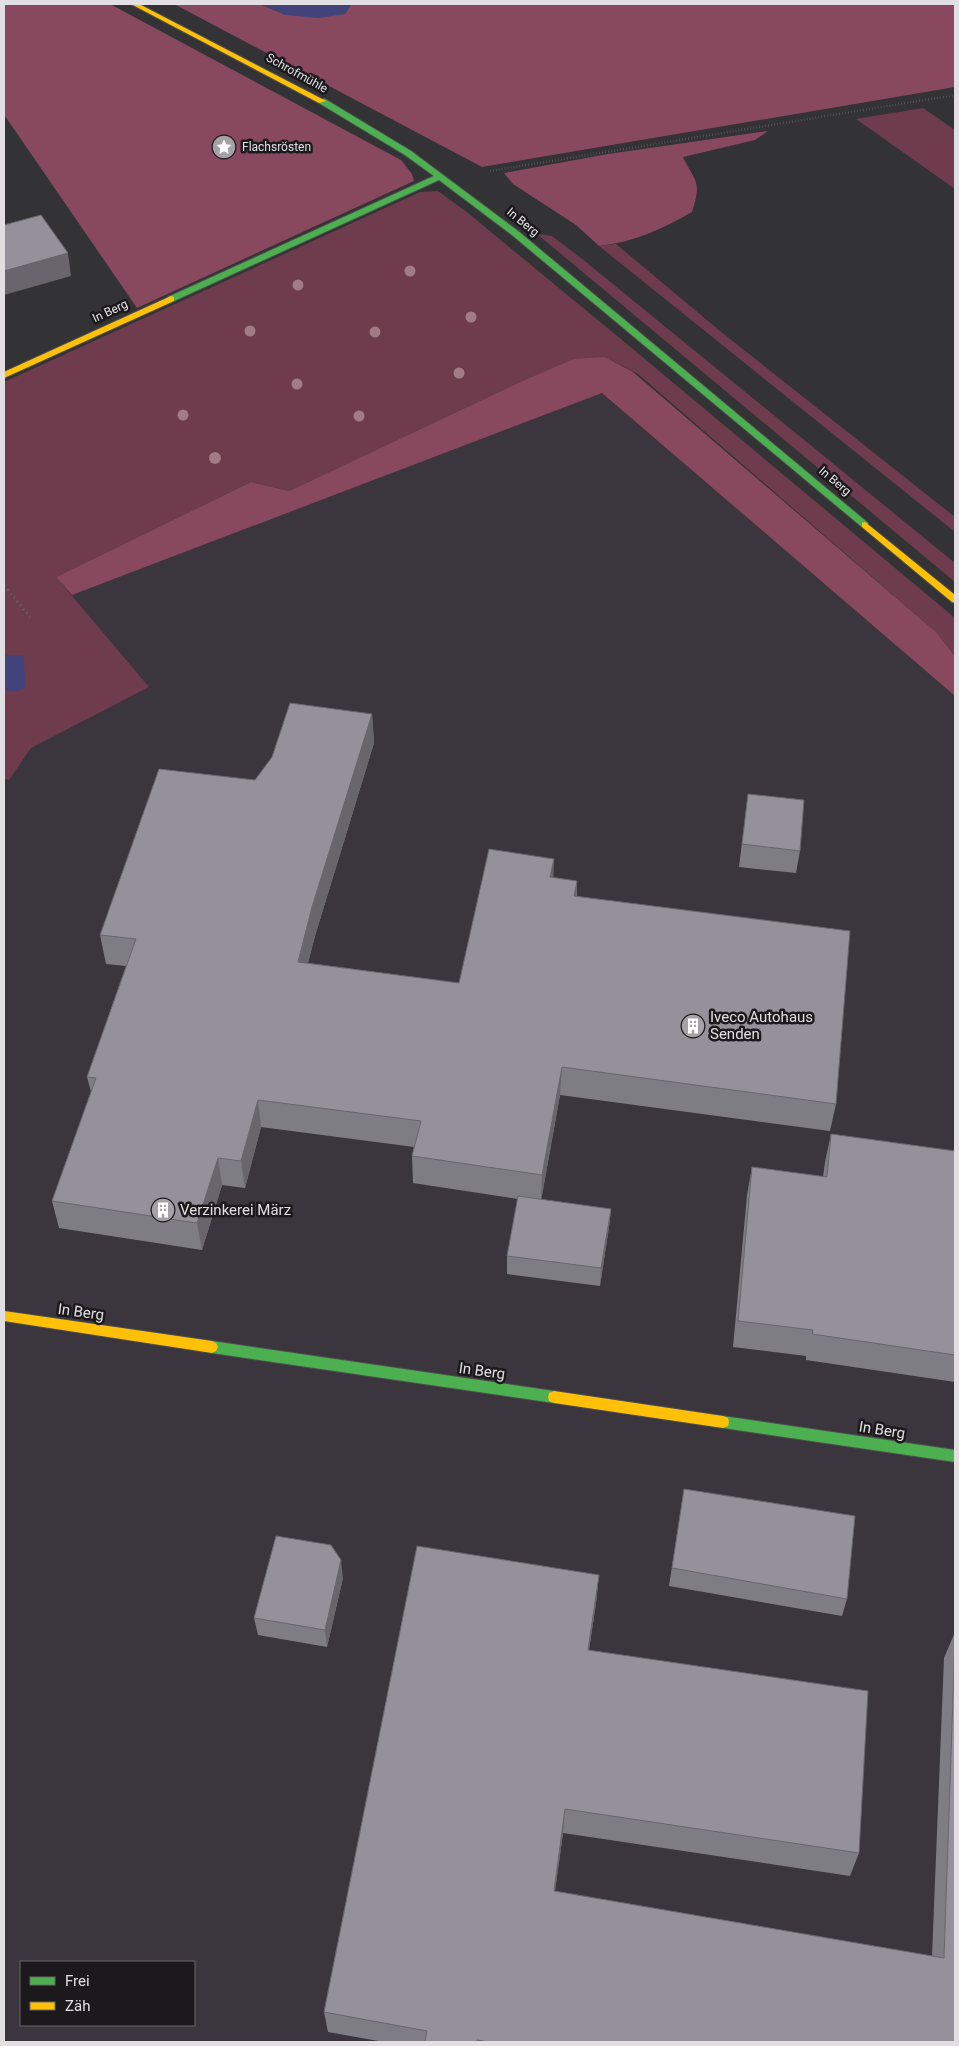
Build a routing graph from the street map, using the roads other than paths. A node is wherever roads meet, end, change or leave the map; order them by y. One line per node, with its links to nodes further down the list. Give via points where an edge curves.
1 (134, 4): 2 (main road, Schrofmühle, via 286,82 368,128)
2 (441, 176): 3 (main road, In Berg); 4 (main road, In Berg, via 523,239)
3 (4, 375)
4 (955, 600)
5 (4, 1316): 6 (main road, In Berg)
6 (955, 1456)

